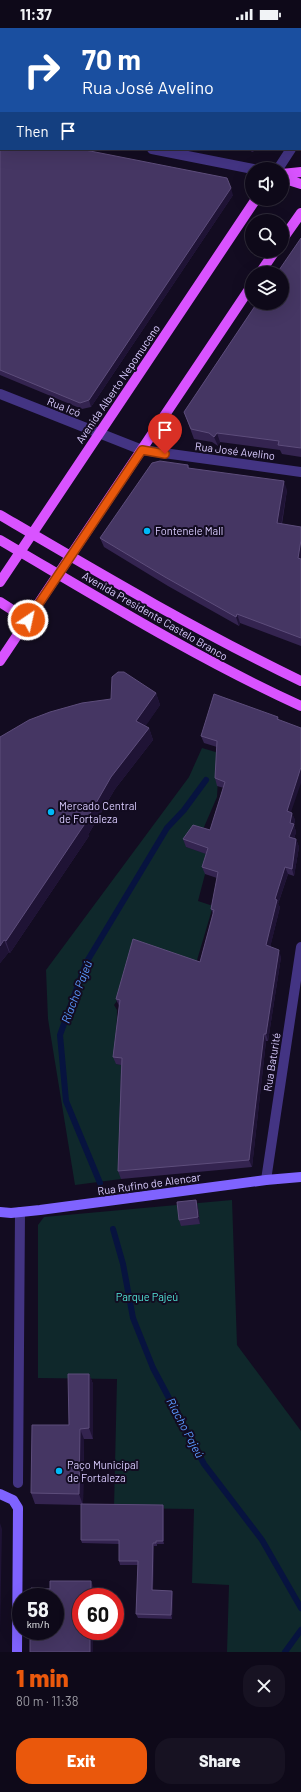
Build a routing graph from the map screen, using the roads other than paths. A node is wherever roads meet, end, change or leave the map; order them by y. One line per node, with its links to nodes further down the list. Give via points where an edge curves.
1 (157, 150): 4 (street)
2 (291, 150): 3 (street)
3 (283, 162)
4 (245, 167)
5 (301, 172): 6 (main road)
6 (289, 173)
7 (289, 180): 8 (main road)
8 (301, 184)
9 (251, 206): 14 (main road, Avenida Alberto Nepomuceno)
10 (301, 213): 11 (main road)
11 (289, 230)
12 (245, 296): 15 (main road)
13 (0, 394): 14 (street, Rua Icó)
14 (98, 434): 15 (street, Rua Icó); 19 (main road, Avenida Alberto Nepomuceno)
15 (142, 450): 16 (street, Rua José Avelino); 21 (main road)
16 (301, 472)
17 (0, 515): 23 (main road, Avenida Presidente Castelo Branco, via 149,602 235,649)
18 (0, 540): 24 (main road, Avenida Presidente Castelo Branco, via 182,647)
19 (0, 582)
20 (0, 602): 21 (main road)
21 (28, 620): 22 (main road)
22 (0, 661)
23 (301, 680)
24 (297, 705)
25 (301, 947): 27 (street, Rua Baturité)
26 (301, 1177): 27 (street, Rua Rufino de Alencar)
27 (266, 1180): 29 (street, Rua Rufino de Alencar)
28 (0, 1212): 29 (street, Rua Rufino de Alencar)
29 (20, 1212): 30 (street)
30 (18, 1483)
31 (0, 1494): 32 (street, via 13,1500 18,1508)
32 (17, 1652)

